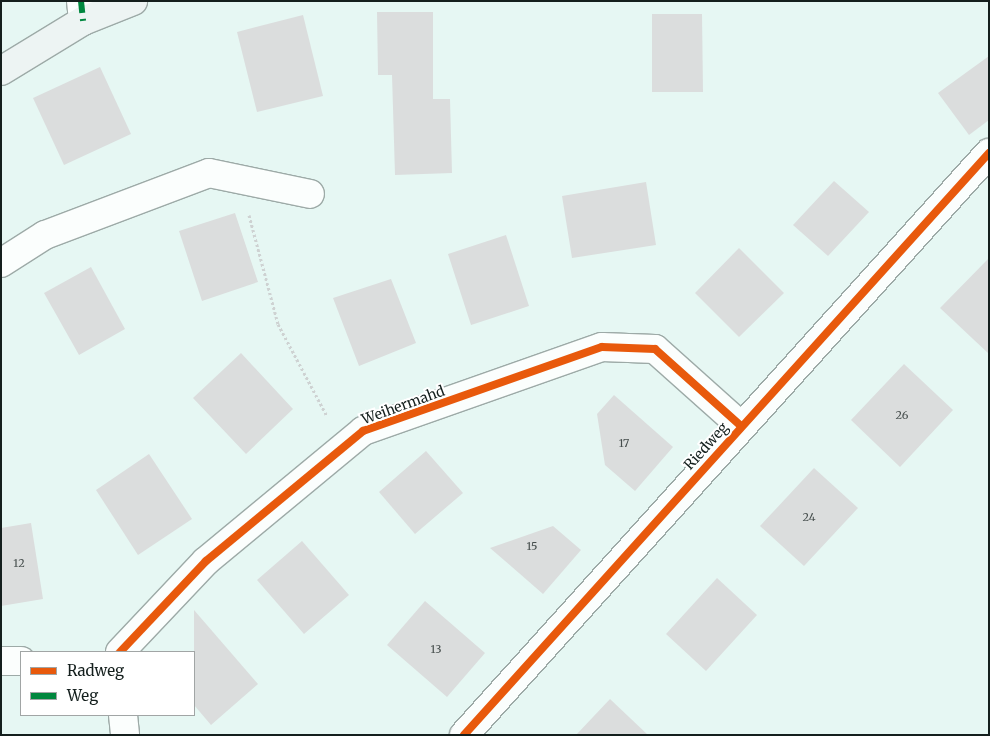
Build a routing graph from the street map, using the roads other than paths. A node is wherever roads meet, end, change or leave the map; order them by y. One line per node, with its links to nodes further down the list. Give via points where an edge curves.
1 (133, 1): 2 (main road)
2 (82, 11): 3 (main road)
3 (1, 71)
4 (989, 153): 7 (street, Riedweg)
5 (310, 194): 6 (street, via 209,173 45,235)
6 (1, 263)
7 (741, 426): 8 (street, Weihermahd, via 655,349 602,347 363,431 206,561); 13 (street, Riedweg)
8 (121, 651)
9 (20, 661): 10 (street)
10 (1, 662)
11 (123, 716): 12 (street)
12 (125, 735)
13 (464, 735)

